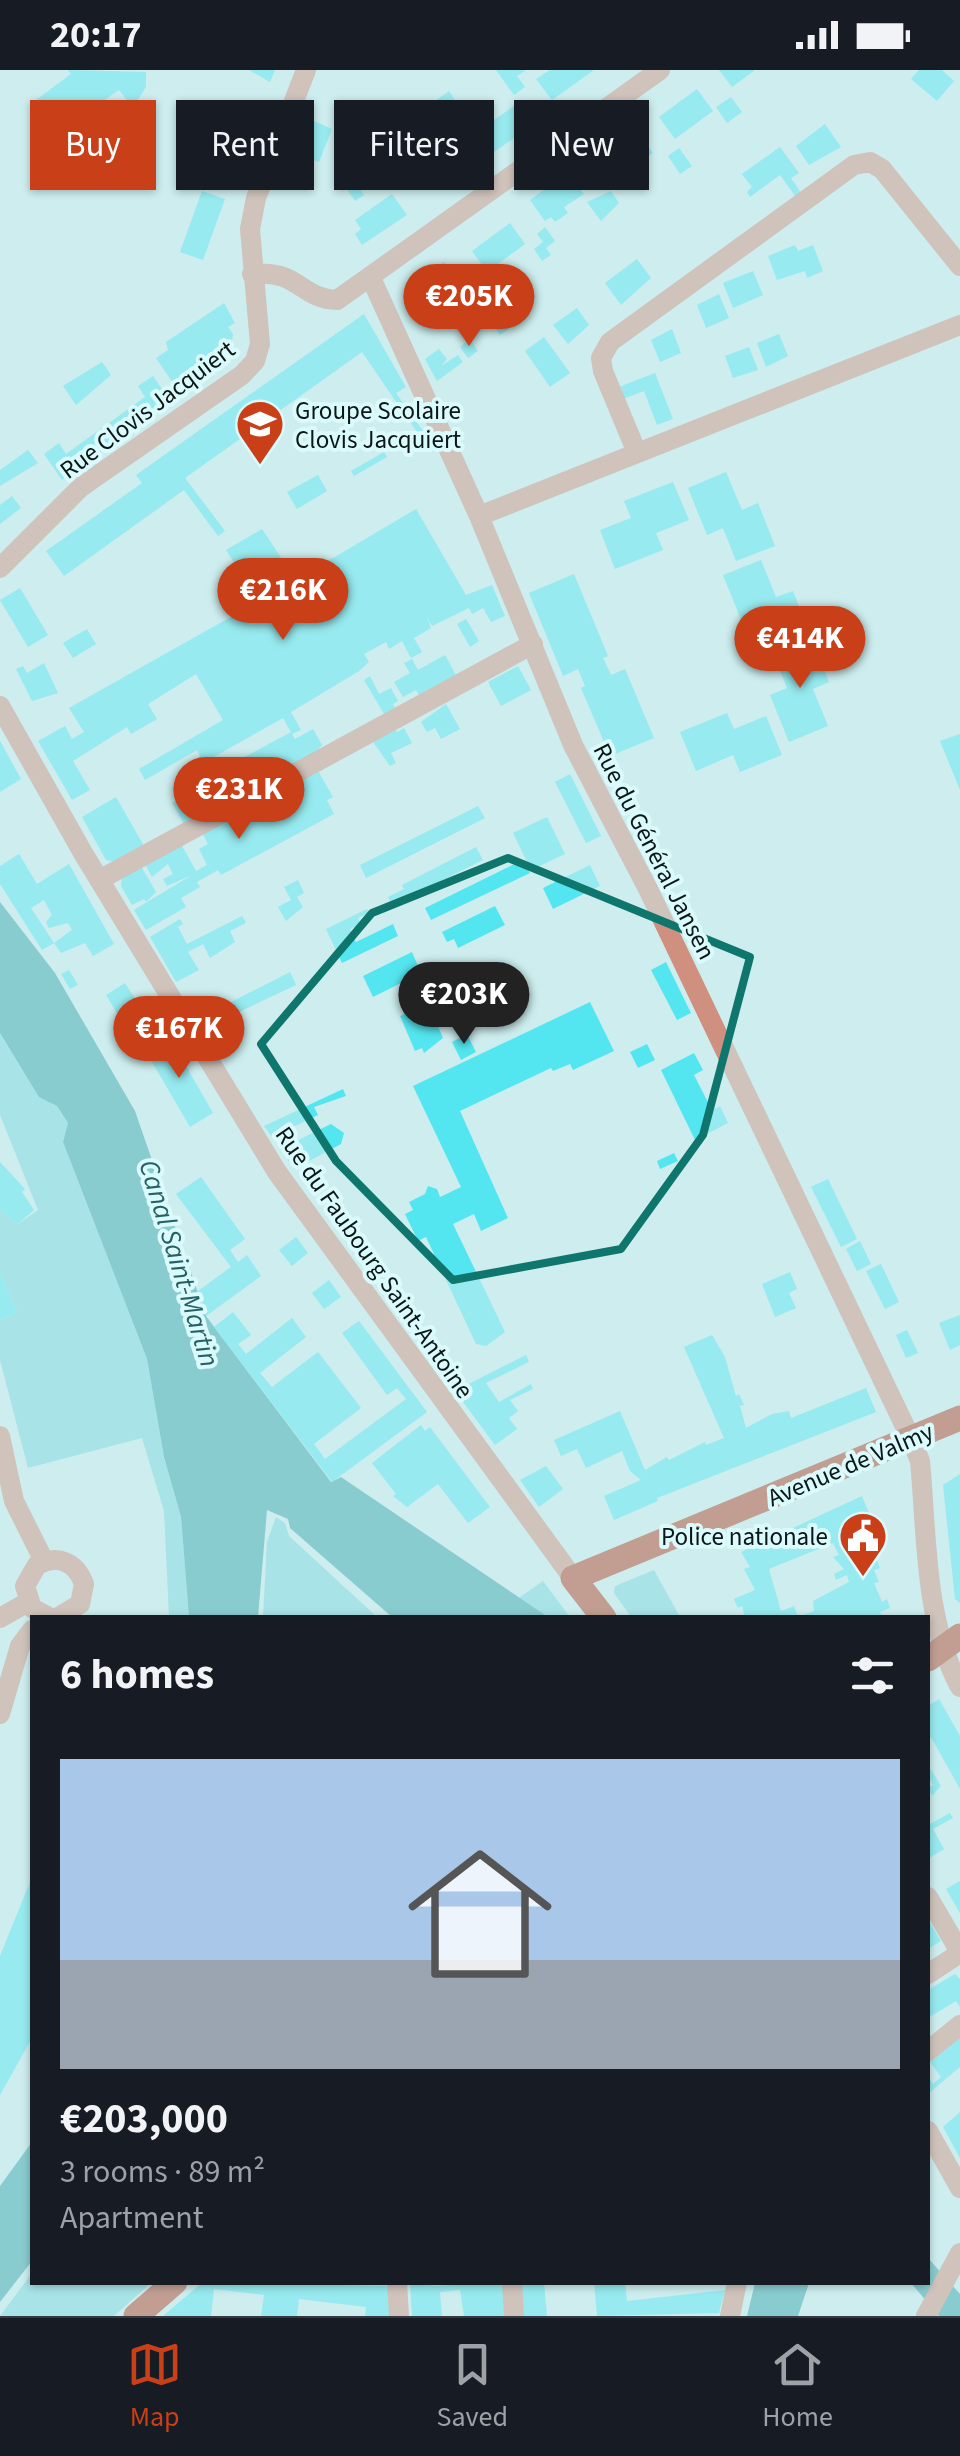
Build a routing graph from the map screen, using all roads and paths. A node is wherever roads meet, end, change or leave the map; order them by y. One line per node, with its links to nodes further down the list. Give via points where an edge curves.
1 (306, 70): 4 (street, via 256,198)
2 (660, 70): 5 (street)
3 (960, 266): 7 (street, via 882,169 870,162 854,166 610,342 603,371)
4 (252, 274): 5 (street, via 288,275 322,300 337,300); 9 (street, Rue Clovis Jacquiert, via 260,344 255,361 82,487)
5 (371, 278): 8 (street, Rue du Général Jansen)
6 (960, 325): 7 (street)
7 (637, 453): 8 (street)
8 (478, 516): 10 (street, Rue du Général Jansen)
9 (0, 568)
10 (532, 644): 12 (street); 15 (street, Rue du Général Jansen, via 573,744)
11 (0, 706): 12 (street, Rue du Faubourg Saint-Antoine)
12 (99, 880): 17 (street, Rue du Faubourg Saint-Antoine, via 277,1172)
13 (960, 1418): 15 (main road, Avenue de Valmy)
14 (0, 1436): 16 (street, via 14,1500)
15 (911, 1439): 17 (main road, Avenue de Valmy); 24 (street, Rue du Général Jansen, via 920,1462)
16 (44, 1561): 18 (street, via 27,1578); 19 (street, via 74,1566 84,1584 80,1604)
17 (573, 1578): 20 (main road)
18 (41, 1615)
19 (48, 1615)
20 (602, 1615)
21 (30, 1617): 22 (street)
22 (0, 1618)
23 (30, 1633): 26 (street)
24 (943, 1647): 25 (street, Rue du Général Jansen)
25 (960, 1687)
26 (0, 1714)
27 (930, 1900): 28 (street)
28 (960, 1953): 29 (street)
29 (930, 1973)
30 (960, 2026): 31 (street)
31 (930, 2050)
32 (930, 2134): 33 (street)
33 (960, 2188)
34 (960, 2253): 35 (street)
35 (955, 2274): 39 (street)
36 (172, 2285): 40 (main road)
37 (396, 2285): 41 (street)
38 (736, 2285): 42 (street)
39 (927, 2313)
40 (136, 2316)
41 (399, 2316)
42 (730, 2316)

